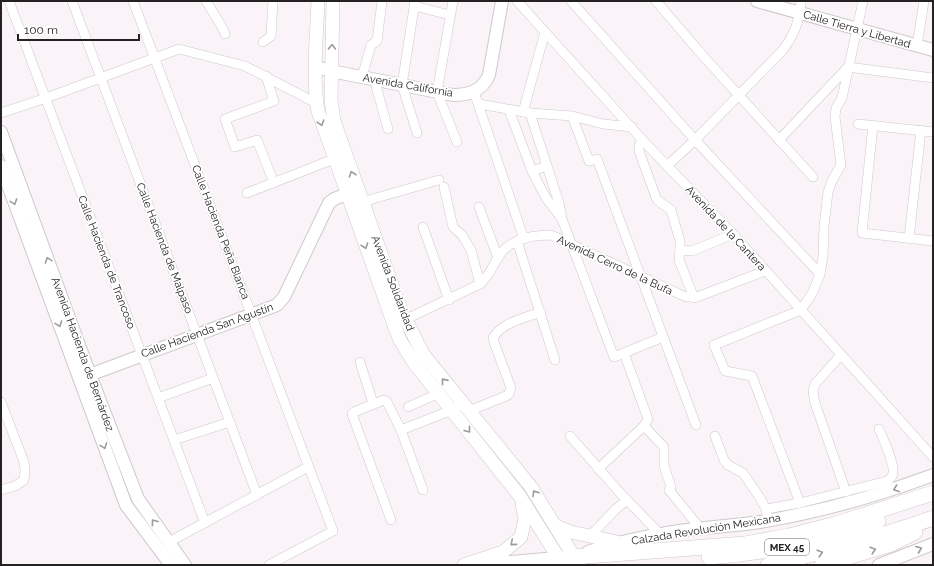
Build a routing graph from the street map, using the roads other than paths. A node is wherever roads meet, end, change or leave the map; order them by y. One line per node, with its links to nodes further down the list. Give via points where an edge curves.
1 (9, 1): 38 (street, Calle Hacienda de Trancoso)
2 (72, 1): 31 (street, Calle Hacienda de Malpaso)
3 (133, 1): 26 (street, Calle Hacienda Peña Blanca)
4 (206, 1): 22 (street)
5 (273, 1): 23 (street, via 271,36)
6 (318, 1): 27 (main road, Avenida Solidaridad)
7 (333, 1): 29 (main road, Avenida Solidaridad, one-way to 7)
8 (382, 1): 32 (street, via 377,40 371,45)
9 (453, 1): 19 (street)
10 (502, 1): 36 (street, via 486,82)
11 (517, 1): 21 (street, Avenida de la Cantera)
12 (571, 1): 54 (street)
13 (656, 1): 37 (street)
14 (757, 1): 18 (street, Calle Tierra y Libertad)
15 (863, 1): 20 (street)
16 (924, 1): 24 (street)
17 (415, 4): 19 (street); 34 (street)
18 (801, 7): 20 (street, Calle Tierra y Libertad); 37 (street, via 791,39)
19 (450, 15): 35 (street)
20 (858, 29): 24 (street, Calle Tierra y Libertad); 28 (street)
21 (545, 32): 42 (street); 47 (street, Avenida de la Cantera)
22 (225, 34)
23 (264, 42)
24 (917, 46): 25 (street, Calle Tierra y Libertad)
25 (933, 50)
26 (155, 58): 30 (street, via 179,49 245,66); 31 (street); 85 (street, Calle Hacienda Peña Blanca)
27 (316, 67): 29 (street, Avenida California); 39 (main road, Avenida Solidaridad)
28 (848, 67): 33 (street); 55 (street); 78 (street, via 842,98 836,108 841,166 828,192)
29 (331, 71): 32 (street, Avenida California); 66 (main road, Avenida Solidaridad, one-way to 29, via 334,121)
30 (266, 76): 39 (street); 63 (street, via 274,102 225,119 235,147 257,140)
31 (101, 78): 38 (street); 87 (street, Calle Hacienda de Malpaso)
32 (368, 78): 34 (street, Avenida California); 48 (street)
33 (933, 78)
34 (402, 85): 35 (street, Avenida California); 52 (street)
35 (437, 92): 36 (street, Avenida California, via 453,95); 56 (street)
36 (474, 92): 40 (street)
37 (739, 96): 54 (street); 55 (street)
38 (46, 98): 43 (street); 90 (street, Calle Hacienda de Trancoso)
39 (316, 103): 57 (main road, Avenida Solidaridad, one-way to 57)
40 (479, 104): 41 (street); 72 (street)
41 (509, 110): 42 (street); 61 (street)
42 (526, 112): 44 (street); 59 (street)
43 (1, 113)
44 (572, 116): 47 (street, via 603,124); 79 (street, via 589,161 597,159)
45 (858, 124): 46 (street)
46 (873, 125): 49 (street); 71 (street, via 862,233)
47 (632, 127): 53 (street, Avenida de la Cantera)
48 (388, 129)
49 (921, 130): 51 (street); 71 (street)
50 (1, 132): 94 (street, Avenida Hacienda de Bernárdez, one-way to 50)
51 (933, 132)
52 (417, 133)
53 (642, 139): 60 (street, Avenida de la Cantera); 75 (street, via 639,151 657,200 671,210)
54 (695, 140): 60 (street); 78 (street)
55 (779, 140): 62 (street)
56 (457, 142)
57 (334, 160): 63 (street); 65 (main road, Avenida Solidaridad)
58 (1, 166): 94 (street, Avenida Hacienda de Bernárdez, one-way to 94)
59 (547, 166): 61 (street); 68 (street)
60 (667, 166): 70 (street, Avenida de la Cantera)
61 (532, 171): 68 (street, via 546,198)
62 (813, 177)
63 (274, 183): 64 (street)
64 (247, 193)
65 (347, 194): 85 (street, Calle Hacienda San Agustín, via 329,203 284,297 277,305); 86 (main road, Avenida Solidaridad, one-way to 86)
66 (362, 202): 80 (street, via 442,183 453,227 462,235 471,250); 86 (main road, Avenida Solidaridad)
67 (479, 207): 76 (street)
68 (562, 219): 74 (street)
69 (423, 227): 82 (street)
70 (733, 234): 75 (street, via 692,251); 77 (street, Avenida de la Cantera)
71 (908, 238): 73 (street)
72 (521, 240): 74 (street, Avenida Cerro de la Bufa, via 538,235 551,235); 76 (street, Avenida Cerro de la Bufa, via 508,246); 84 (street)
73 (933, 241)
74 (572, 245): 79 (street, Avenida Cerro de la Bufa); 89 (street, via 614,357)
75 (680, 250): 81 (street, via 679,260)
76 (498, 258): 80 (street, Avenida Cerro de la Bufa, via 487,278)
77 (765, 271): 81 (street); 83 (street, Avenida de la Cantera)
78 (820, 274): 83 (street, via 813,292)
79 (640, 277): 81 (street, Avenida Cerro de la Bufa); 88 (street)
80 (480, 284): 82 (street, Avenida Cerro de la Bufa)
81 (694, 298)
82 (449, 300): 86 (street, Avenida Cerro de la Bufa)
83 (801, 310): 91 (street, Avenida de la Cantera); 122 (street, via 714,344 724,371 752,376)
84 (541, 312): 92 (street); 101 (street, via 504,326 496,331 493,338 511,388 509,394)
85 (252, 315): 87 (street, Calle Hacienda San Agustín); 111 (street, Calle Hacienda Peña Blanca)
86 (399, 322): 96 (main road, Avenida Solidaridad, via 400,340); 101 (main road, Avenida Solidaridad, one-way to 86)
87 (197, 334): 90 (street, Calle Hacienda San Agustín); 95 (street, Calle Hacienda de Malpaso)
88 (663, 337): 89 (street); 103 (street)
89 (624, 353): 104 (street, via 648,419)
90 (142, 355): 94 (street, Calle Hacienda San Agustín); 97 (street, Calle Hacienda de Trancoso)
91 (841, 355): 110 (street, Avenida de la Cantera); 116 (street, via 815,384 813,391)
92 (556, 360)
93 (360, 362): 99 (street)
94 (85, 377): 131 (street, Avenida Hacienda de Bernárdez, one-way to 94, via 138,499); 136 (street, Avenida Hacienda de Bernárdez, one-way to 136, via 126,505)
95 (213, 378): 97 (street); 102 (street, Calle Hacienda de Malpaso)
96 (437, 394): 100 (street); 101 (main road, Avenida Solidaridad)
97 (158, 398): 109 (street, Calle Hacienda de Trancoso)
98 (1, 402): 114 (street, via 24,462 25,471 24,480)
99 (374, 403): 106 (street, via 384,400 387,402); 125 (street, via 352,414)
100 (408, 407)
101 (461, 408): 106 (street); 119 (main road, Avenida Solidaridad, one-way to 119); 127 (main road, Avenida Solidaridad, one-way to 101, via 531,487)
102 (230, 422): 109 (street); 118 (street, Calle Hacienda de Malpaso)
103 (696, 425)
104 (644, 426): 112 (street); 128 (street, via 664,447 664,466 671,487 669,490)
105 (879, 429): 116 (street, via 889,454 892,476 888,481)
106 (400, 430): 115 (street)
107 (570, 436): 112 (street)
108 (715, 436): 123 (street, via 724,460 743,473 760,498)
109 (174, 440): 126 (street, Calle Hacienda de Trancoso)
110 (933, 457)
111 (308, 467): 118 (street); 138 (street, Calle Hacienda Peña Blanca, via 333,531)
112 (598, 468): 121 (street)
113 (933, 476): 123 (street, Calzada Revolución Mexicana, one-way to 123, via 890,491 819,510)
114 (1, 490)
115 (423, 490)
116 (846, 492): 122 (street)
117 (933, 493): 134 (main road, via 836,524 774,539)
118 (257, 495): 126 (street)
119 (520, 495): 134 (main road, Avenida Solidaridad); 139 (main road, one-way to 139, via 525,518 521,537 503,552)
120 (933, 498): 141 (main road, Calzada Revolución Mexicana / MEX 45, via 856,529 776,549 739,555)
121 (627, 500): 129 (street); 130 (street)
122 (800, 503): 123 (street)
123 (767, 515): 128 (street, Calzada Revolución Mexicana)
124 (933, 519): 142 (main road, MEX 45, one-way to 124, via 812,555); 143 (main road, one-way to 124, via 891,544)
125 (391, 520)
126 (205, 522): 131 (street)
127 (556, 526): 130 (main road); 134 (main road, Avenida Solidaridad)
128 (700, 528): 129 (street, Calzada Revolución Mexicana)
129 (660, 534): 132 (street, Calzada Revolución Mexicana)
130 (589, 537): 132 (main road)
131 (169, 542): 137 (street, Avenida Hacienda de Bernárdez)
132 (618, 542): 134 (street, Calzada Revolución Mexicana)
133 (933, 544): 135 (street, one-way to 133)
134 (568, 561): 140 (street, Calzada Revolución Mexicana)
135 (887, 564)
136 (171, 565)
137 (185, 565)
138 (269, 565)
139 (464, 565)
140 (475, 565)
141 (602, 565)
142 (768, 565)
143 (822, 565)

